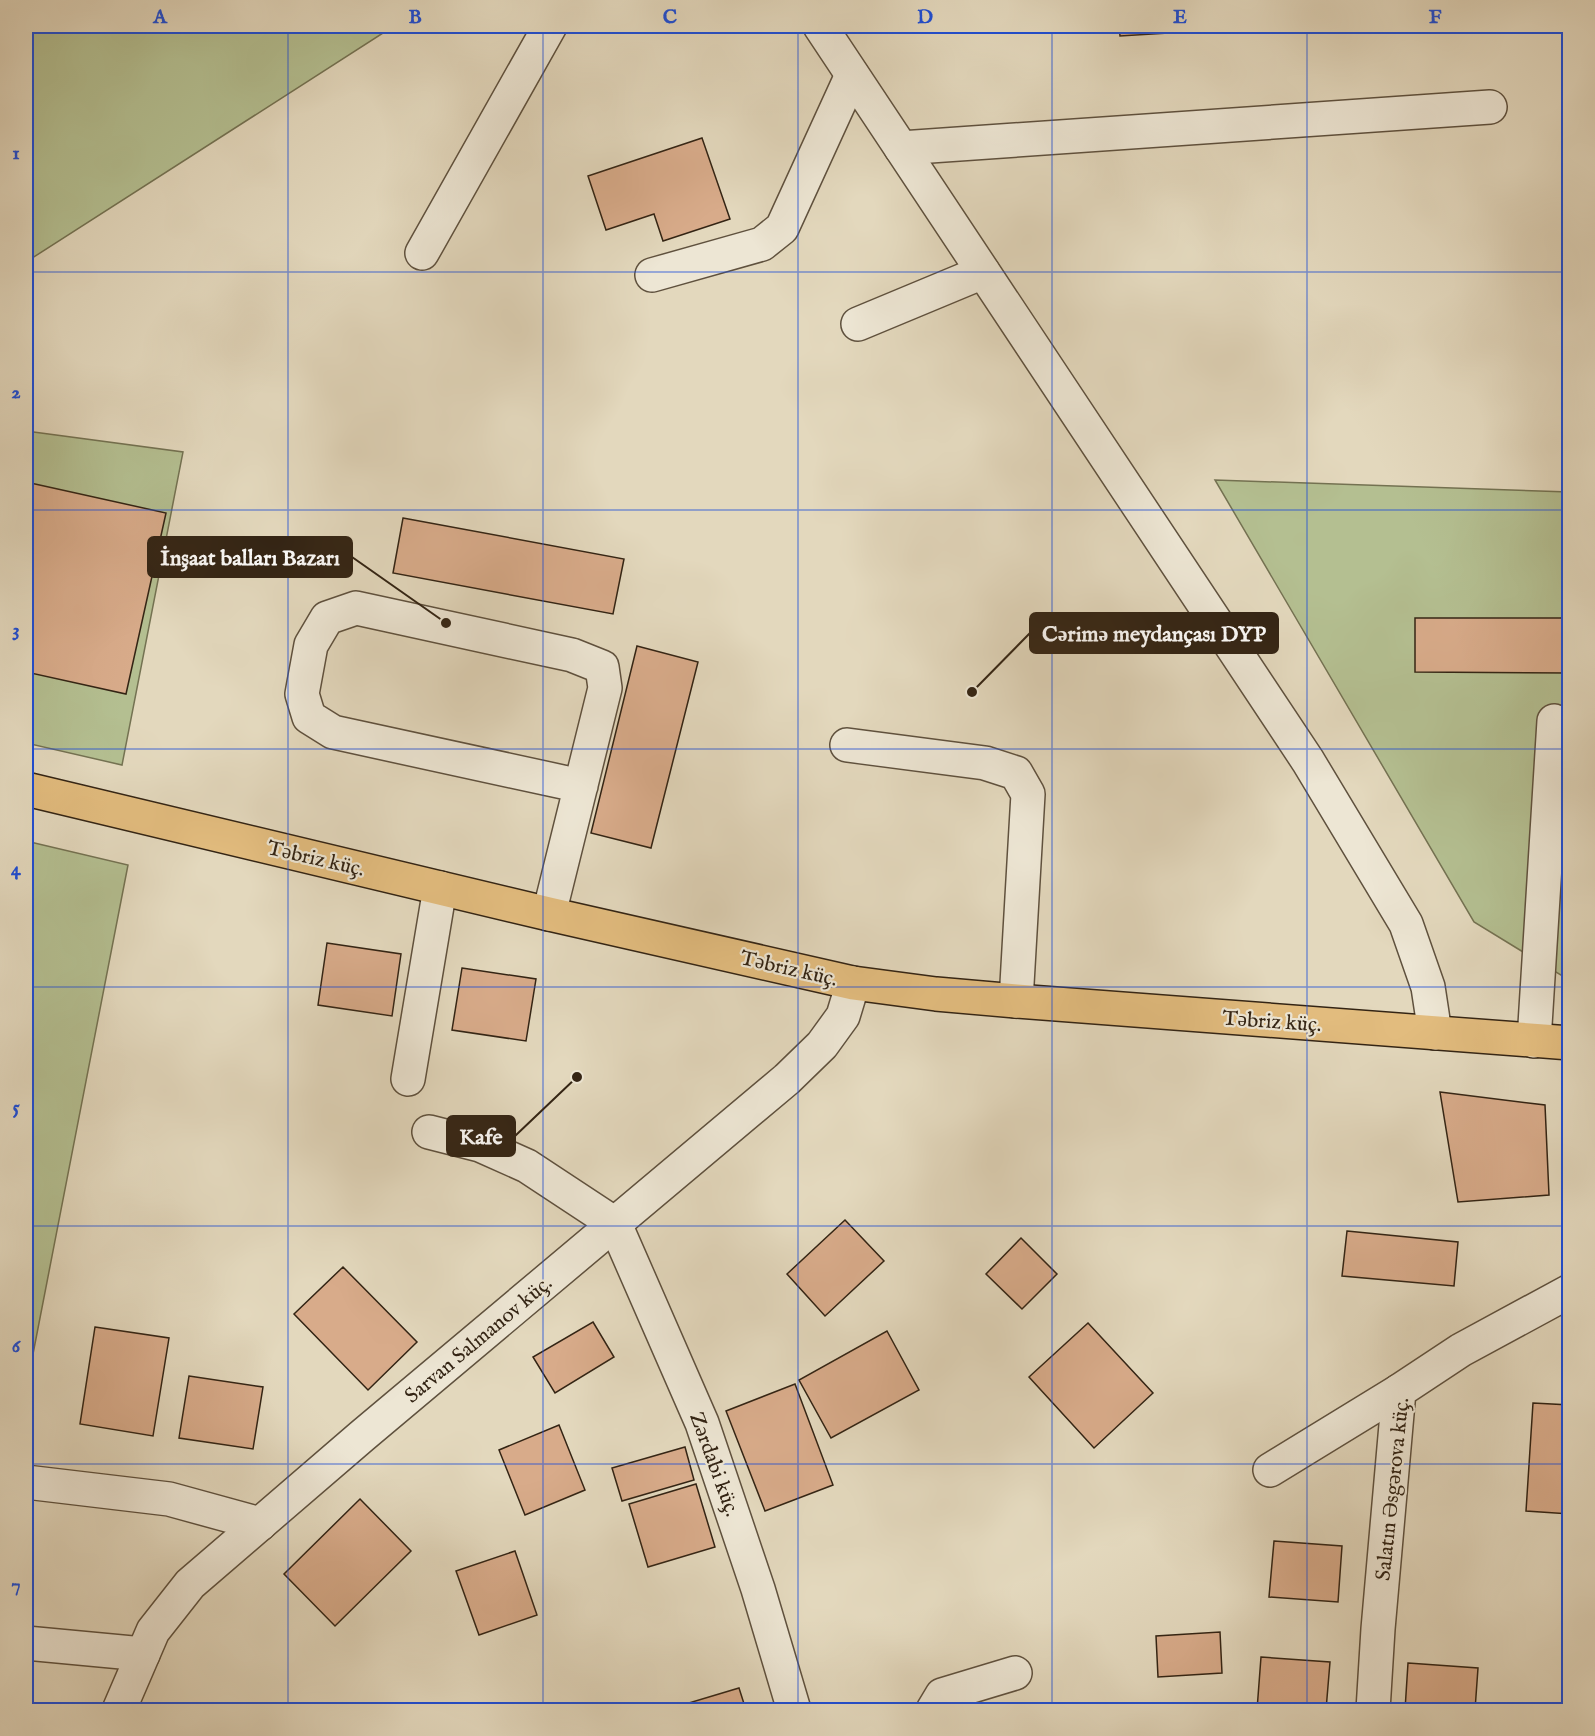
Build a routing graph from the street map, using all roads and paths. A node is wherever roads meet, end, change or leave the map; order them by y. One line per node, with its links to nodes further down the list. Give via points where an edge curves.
1 (550, 26): 6 (street)
2 (820, 26): 3 (street)
3 (852, 75): 5 (street); 8 (street, via 782,228 762,244)
4 (1490, 107): 5 (street)
5 (901, 148): 7 (street)
6 (422, 253)
7 (982, 272): 9 (street); 18 (street, via 1308,761 1406,924 1428,987)
8 (652, 275)
9 (858, 324)
10 (1554, 721): 19 (street)
11 (847, 745): 17 (street, via 985,763 1016,773 1028,794)
12 (581, 786): 12 (street, via 605,688 602,667 572,655 356,608 327,618 311,645 302,694 309,717 333,732); 15 (street)
13 (26, 789): 14 (main road, Təbriz küç.)
14 (440, 888): 15 (main road, Təbriz küç.); 21 (street)
15 (549, 914): 16 (main road, Təbriz küç.)
16 (854, 983): 17 (main road, Təbriz küç.); 23 (street, Sarvan Salmanov küç., via 843,1016 822,1045 788,1079)
17 (1016, 1001): 18 (main road, Təbriz küç.)
18 (1435, 1033): 19 (main road, Təbriz küç.)
19 (1534, 1041): 20 (main road, Təbriz küç.)
20 (1569, 1043)
21 (408, 1079)
22 (429, 1132): 23 (street, via 480,1145 527,1166)
23 (615, 1224): 28 (street, Sarvan Salmanov küç.); 33 (street, Zərdabi küç., via 702,1423)
24 (1569, 1291): 25 (street, Salatın Əsgərova küç., via 1461,1350)
25 (1399, 1391): 26 (street); 35 (street, Salatın Əsgərova küç.)
26 (1270, 1470)
27 (26, 1482): 28 (street, via 169,1499)
28 (260, 1524): 30 (street, Sarvan Salmanov küç., via 190,1584 153,1631)
29 (26, 1643): 30 (street)
30 (143, 1654): 32 (street, Sarvan Salmanov küç.)
31 (1015, 1673): 34 (street, via 942,1695)
32 (119, 1710)
33 (794, 1710)
34 (933, 1710)
35 (1373, 1710)

